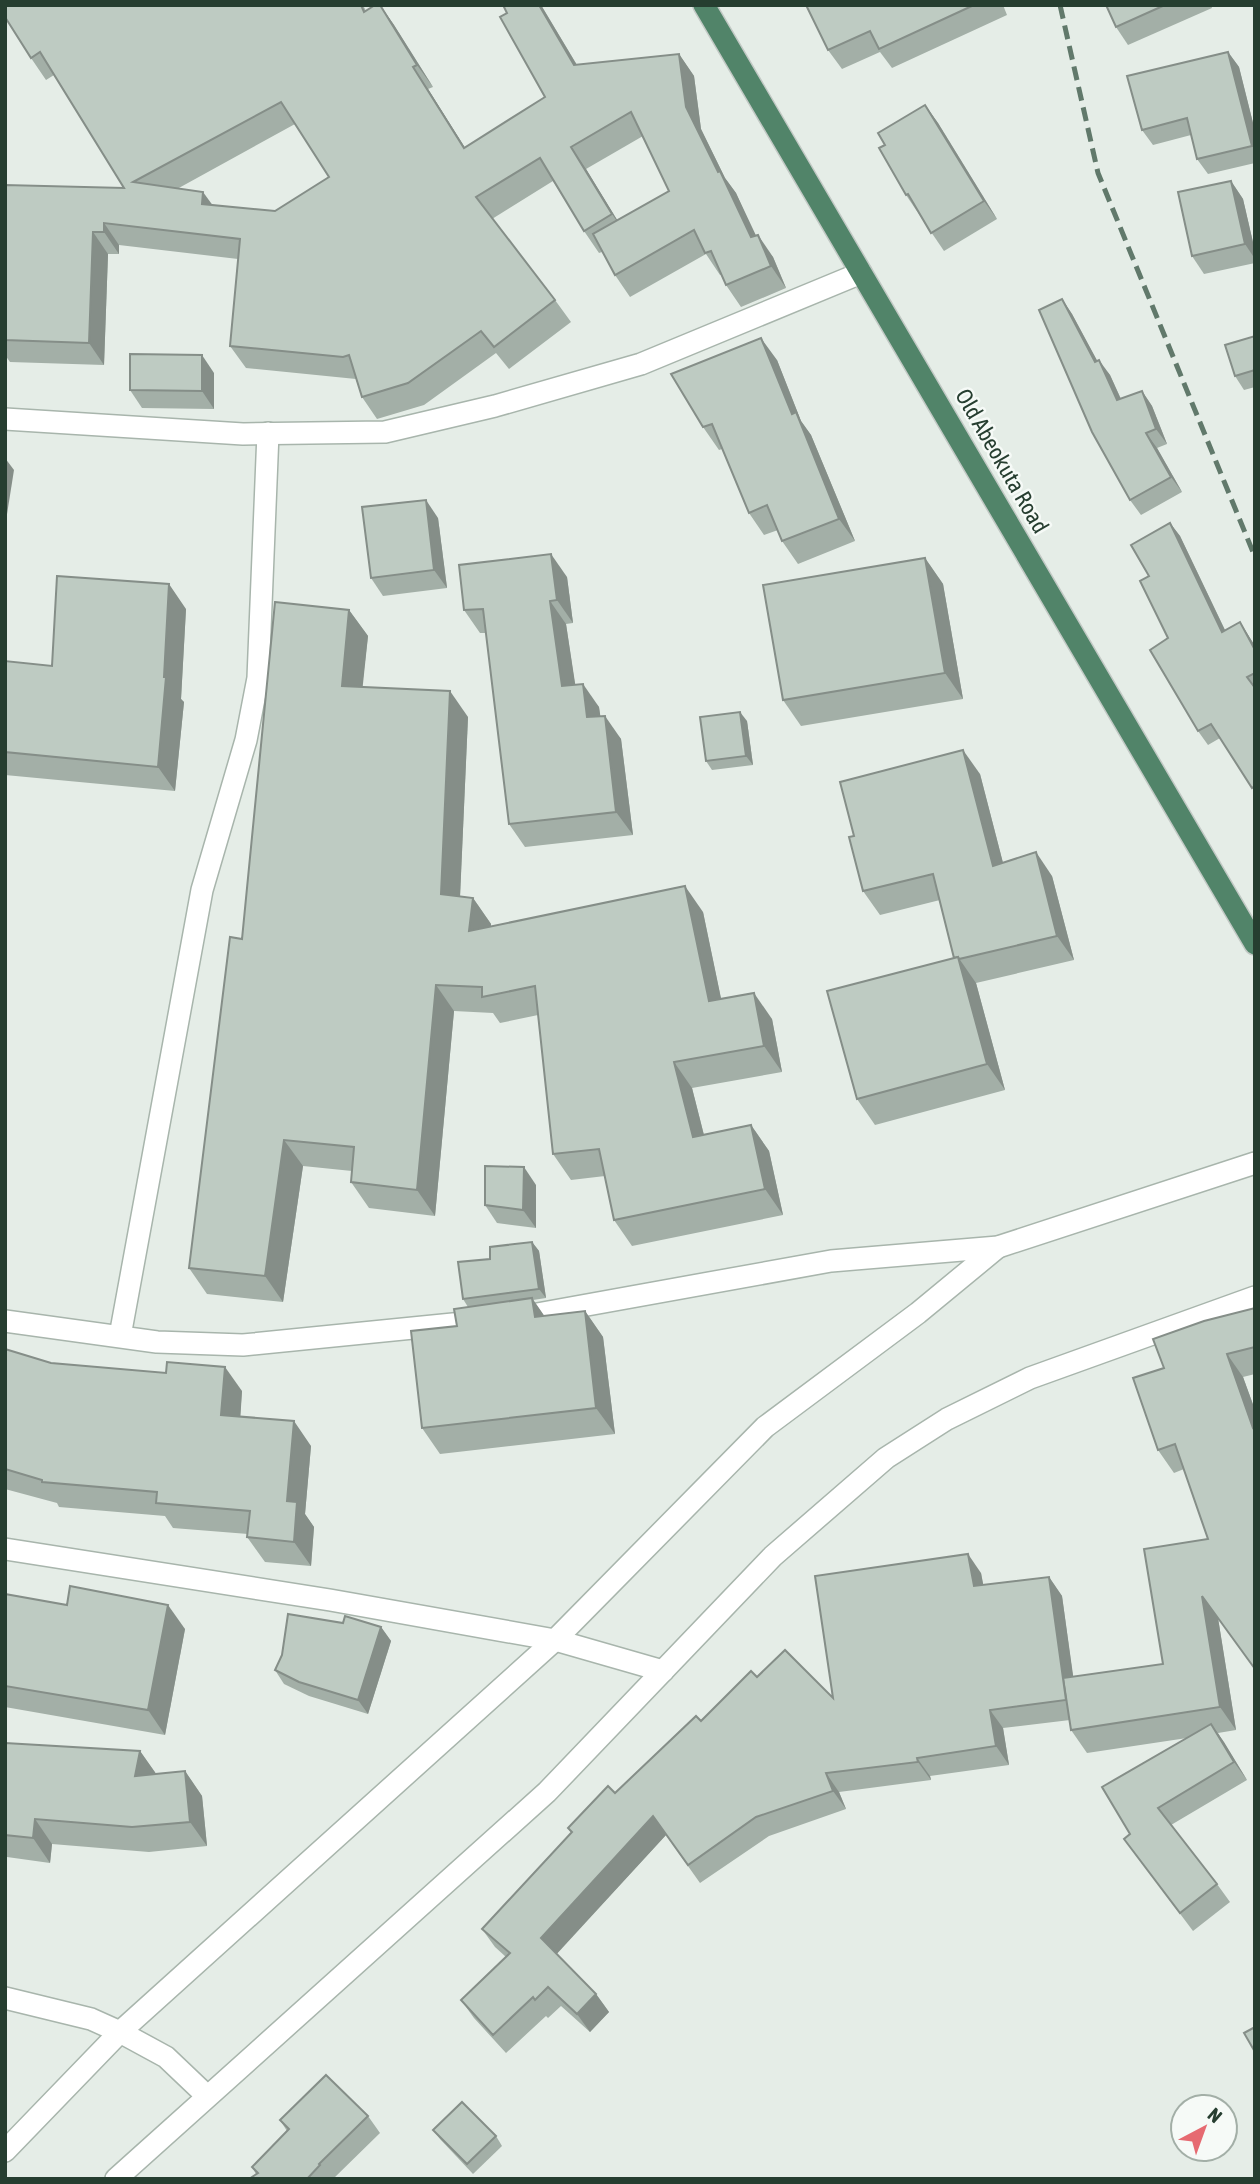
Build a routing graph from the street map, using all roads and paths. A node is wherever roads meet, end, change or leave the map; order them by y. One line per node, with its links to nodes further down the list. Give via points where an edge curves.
1 (704, 5): 2 (highway, Old Abeokuta Road)
2 (861, 273): 4 (street, via 641,365 495,406 385,432); 5 (highway, Old Abeokuta Road)
3 (5, 419): 4 (street)
4 (268, 433): 10 (street, via 258,678 246,740 202,890)
5 (1255, 944)
6 (1255, 1163): 7 (street)
7 (998, 1247): 10 (street, via 831,1261 517,1317 307,1340 243,1345); 12 (street, via 765,1427)
8 (1255, 1297): 13 (street, via 1030,1378 886,1458 773,1556)
9 (5, 1321): 10 (street)
10 (120, 1336)
11 (5, 1549): 12 (street)
12 (555, 1640): 13 (street); 15 (street)
13 (663, 1671): 16 (street, via 547,1791)
14 (5, 1997): 15 (street, via 91,2019)
15 (120, 2032): 16 (street, via 166,2057); 17 (street)
16 (207, 2096): 18 (street)
17 (5, 2151)
18 (116, 2179)

